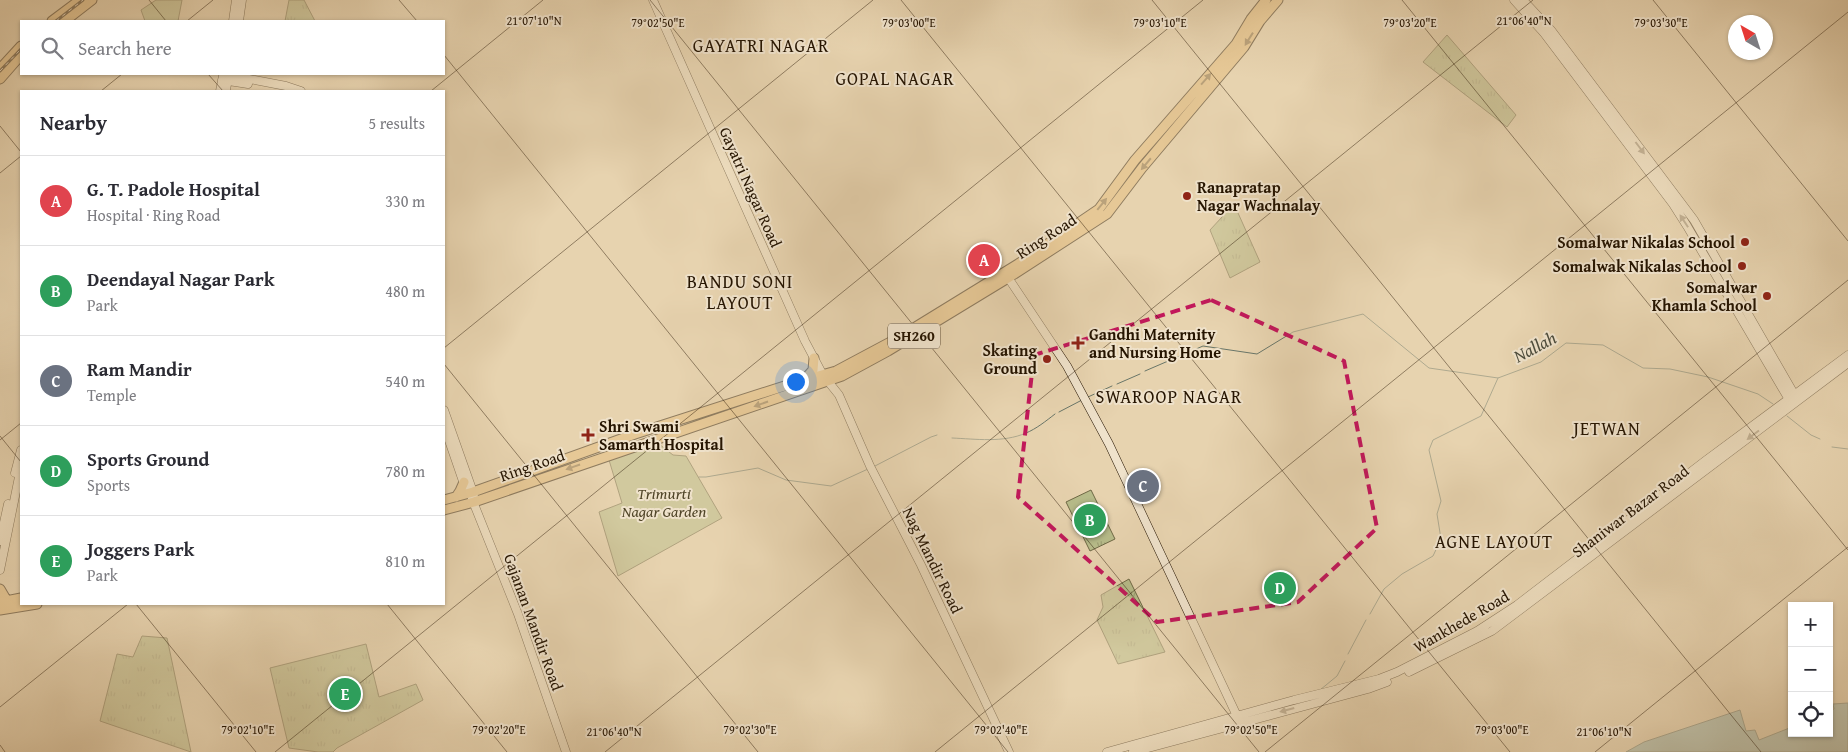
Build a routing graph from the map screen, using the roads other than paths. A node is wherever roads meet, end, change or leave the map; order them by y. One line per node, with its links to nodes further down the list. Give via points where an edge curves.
1 (80, 0): 10 (main road)
2 (92, 0): 11 (main road)
3 (236, 0): 12 (main road)
4 (242, 0): 13 (main road)
5 (653, 0): 25 (main road, Gayatri Nagar Road)
6 (1266, 0): 23 (main road, Ring Road / SH260, one-way to 6, via 1099,208 1135,160 1236,44)
7 (1278, 0): 23 (main road, Ring Road / SH260, one-way to 23, via 1244,47 1107,214)
8 (1514, 0): 29 (main road, one-way to 8, via 1673,204 1544,33)
9 (1523, 0): 29 (main road, one-way to 29, via 1551,30 1694,220)
10 (53, 20)
11 (66, 20)
12 (233, 20)
13 (239, 20)
14 (20, 47): 16 (main road)
15 (20, 56): 18 (main road)
16 (0, 70)
17 (226, 76): 19 (main road); 20 (main road); 21 (main road); 22 (main road)
18 (0, 79)
19 (220, 90)
20 (226, 90)
21 (283, 90)
22 (298, 90)
23 (1006, 275): 27 (main road, Ring Road / SH260); 47 (main road, via 1067,366 1109,444)
24 (1848, 355): 29 (main road, Wankhede Road)
25 (814, 358): 27 (main road, Gayatri Nagar Road); 28 (main road, via 813,370)
26 (1848, 363): 29 (main road, Shaniwar Bazar Road)
27 (826, 378): 28 (main road, SH260); 38 (main road, Ring Road / SH260, one-way to 38); 49 (main road, Nag Mandir Road, via 839,395)
28 (804, 380): 35 (main road, SH260, via 635,434)
29 (1793, 400): 47 (main road, Wankhede Road, via 1488,625 1379,679); 51 (main road, Shaniwar Bazar Road, one-way to 51, via 1492,631 1390,681)
30 (445, 413): 35 (main road)
31 (445, 429): 34 (main road)
32 (20, 454): 40 (main road)
33 (20, 472): 41 (main road)
34 (464, 482): 35 (main road); 36 (main road)
35 (470, 492): 36 (main road, SH260); 38 (main road, Gajanan Mandir Road)
36 (455, 497): 37 (main road, SH260)
37 (445, 500)
38 (474, 502): 39 (main road, Ring Road / SH260); 48 (main road, Gajanan Mandir Road, via 518,614)
39 (445, 510)
40 (0, 541)
41 (0, 570)
42 (0, 589): 44 (main road)
43 (20, 598): 44 (main road)
44 (4, 605): 45 (main road); 46 (main road)
45 (20, 605)
46 (0, 615)
47 (1237, 716): 50 (main road, Wankhede Road)
48 (566, 752)
49 (1009, 752)
50 (1107, 752)
51 (1133, 752)

